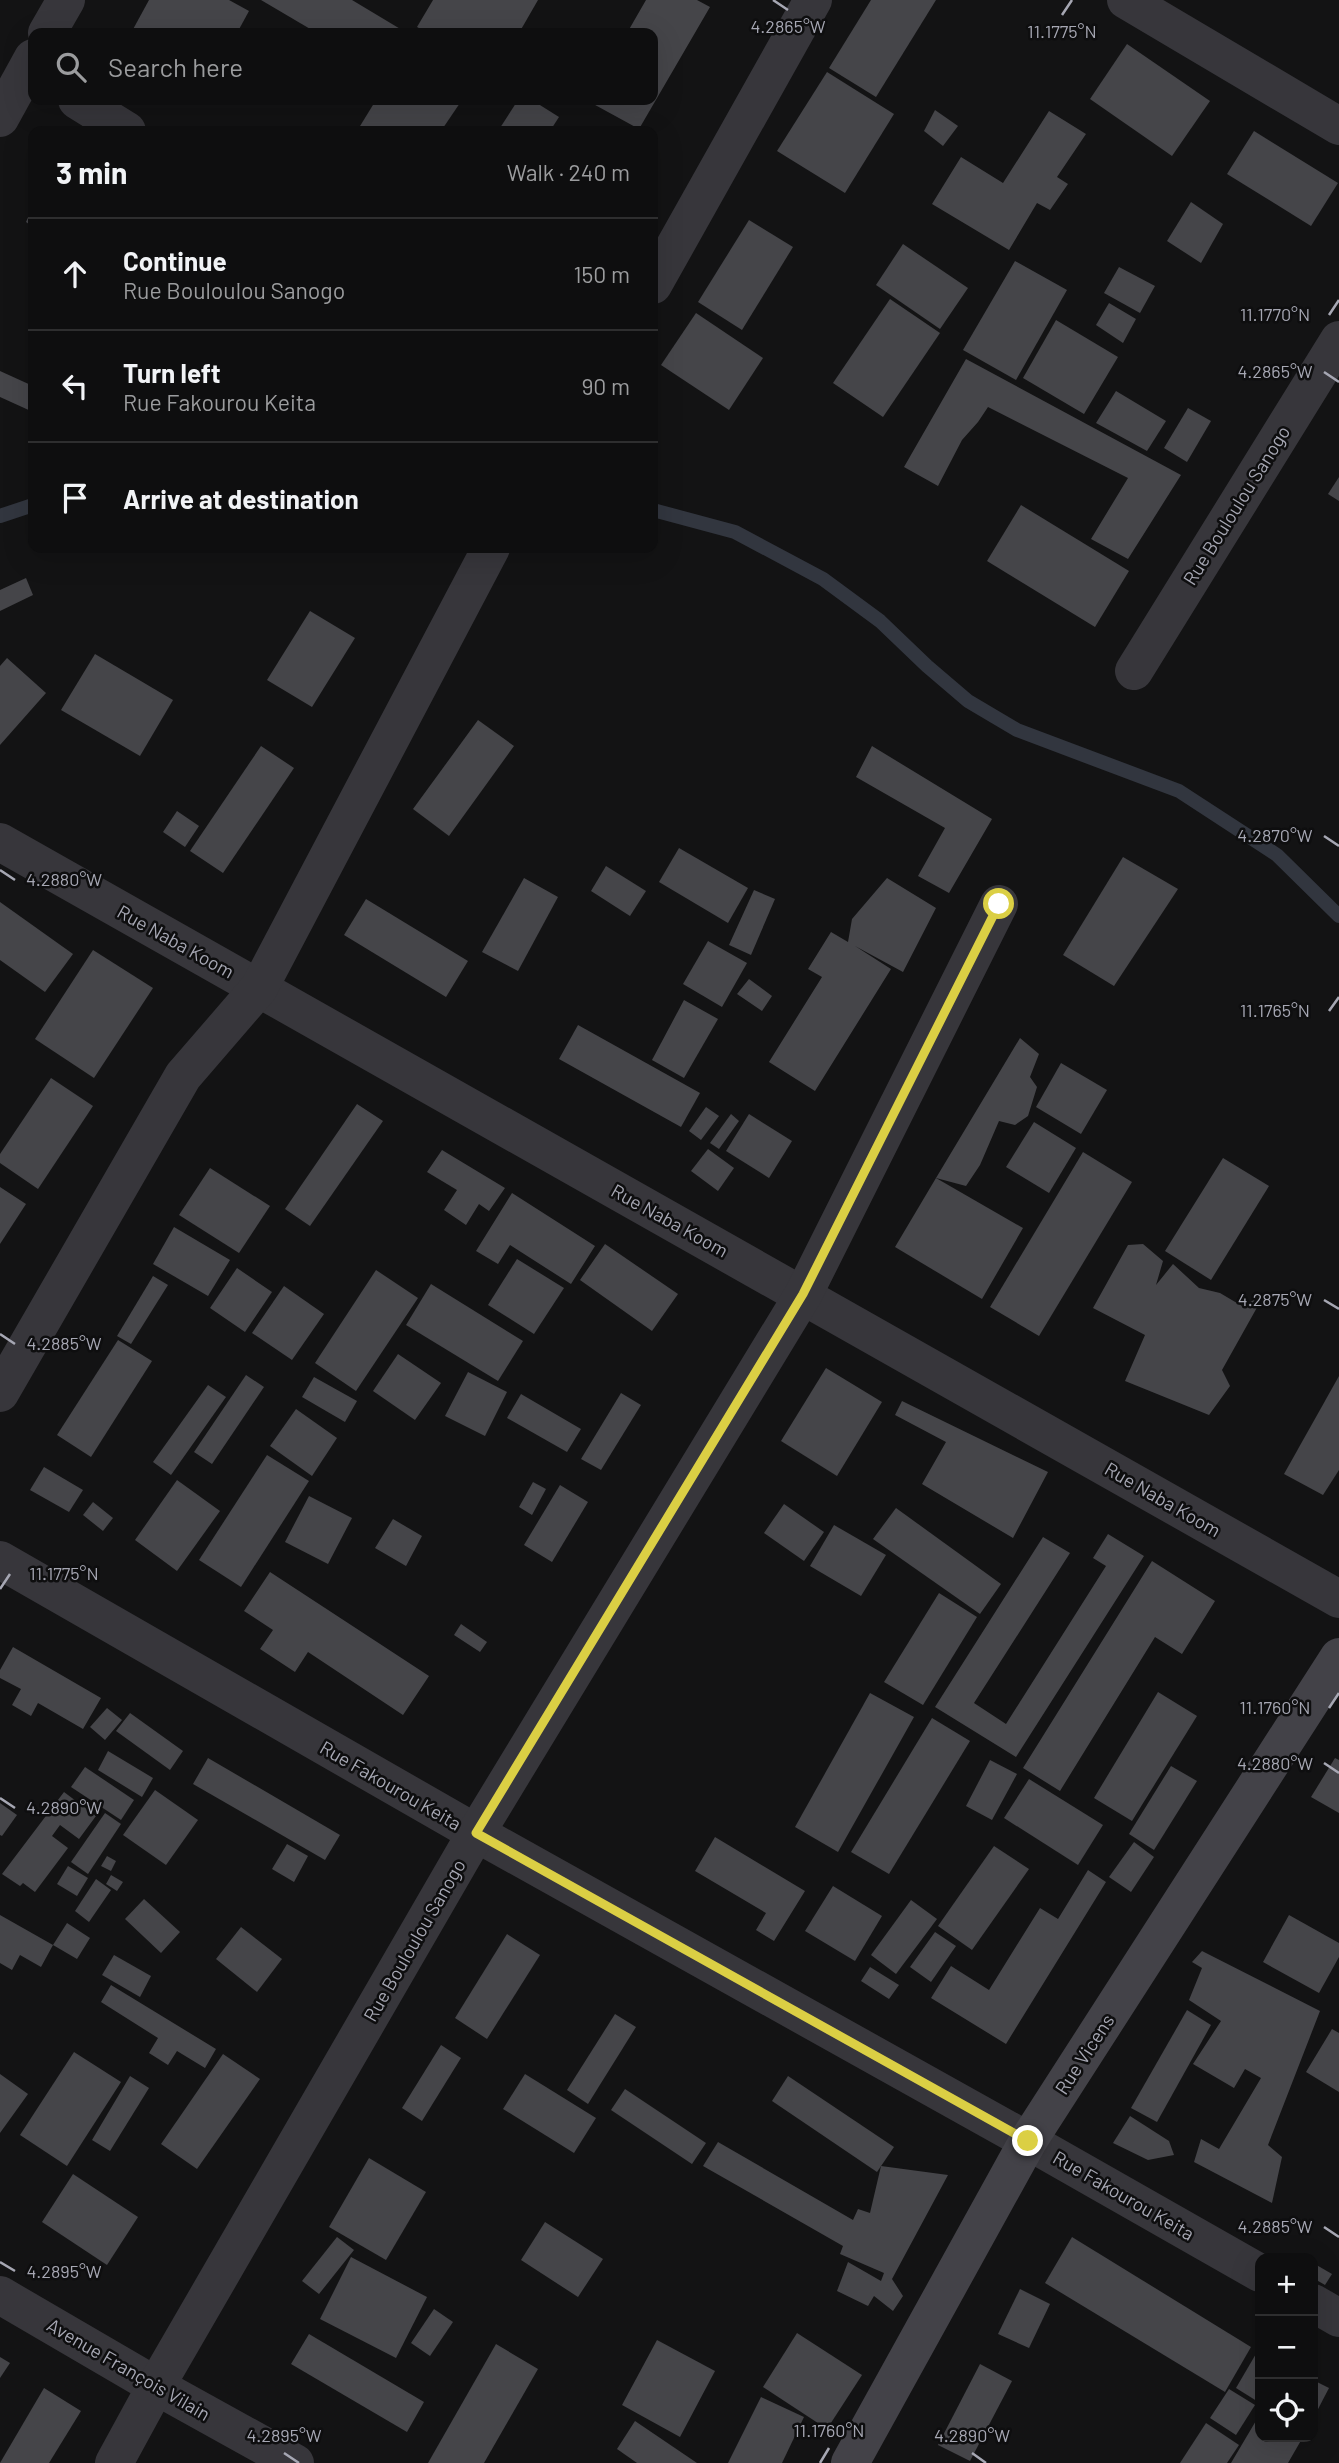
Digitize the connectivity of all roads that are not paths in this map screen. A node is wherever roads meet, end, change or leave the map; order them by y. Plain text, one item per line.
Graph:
1 (66, 0) edge
2 (813, 0) edge
3 (1126, 0) edge
4 (50, 28) edge
5 (24, 63) edge
6 (85, 105) edge
7 (0, 118) edge
8 (119, 126) edge
9 (1339, 126) edge
10 (658, 276) edge
11 (1339, 340) edge
12 (488, 553) edge
13 (1134, 671) dead end
14 (0, 842) edge
15 (999, 904) dead end
16 (259, 988) junction
17 (803, 1294) junction
18 (0, 1393) edge
19 (0, 1560) edge
20 (1339, 1599) edge
21 (1339, 1657) edge
22 (476, 1833) junction
23 (1028, 2141) junction
24 (1255, 2270) edge
25 (0, 2295) edge
26 (1318, 2306) edge
27 (1339, 2318) edge
28 (156, 2386) junction
29 (114, 2463) edge
30 (295, 2463) edge
31 (850, 2463) edge

1 - 4 street
2 - 10 street
3 - 9 street
5 - 7 street
6 - 8 street
11 - 13 street, Rue Bouloulou Sanogo
12 - 16 street
14 - 16 street, Rue Naba Koom
15 - 17 street, Rue Bouloulou Sanogo
16 - 17 street, Rue Naba Koom
16 - 18 street
17 - 20 street, Rue Naba Koom
17 - 22 street, Rue Bouloulou Sanogo
19 - 22 street, Rue Fakourou Keita
21 - 23 street, Rue Vicens
22 - 23 street, Rue Fakourou Keita
22 - 28 street, Rue Bouloulou Sanogo
23 - 24 street, Rue Fakourou Keita
23 - 31 street, Rue Vicens
25 - 28 street, Avenue François Vilain
26 - 27 street
28 - 29 street, Rue Bouloulou Sanogo
28 - 30 street, Avenue François Vilain

